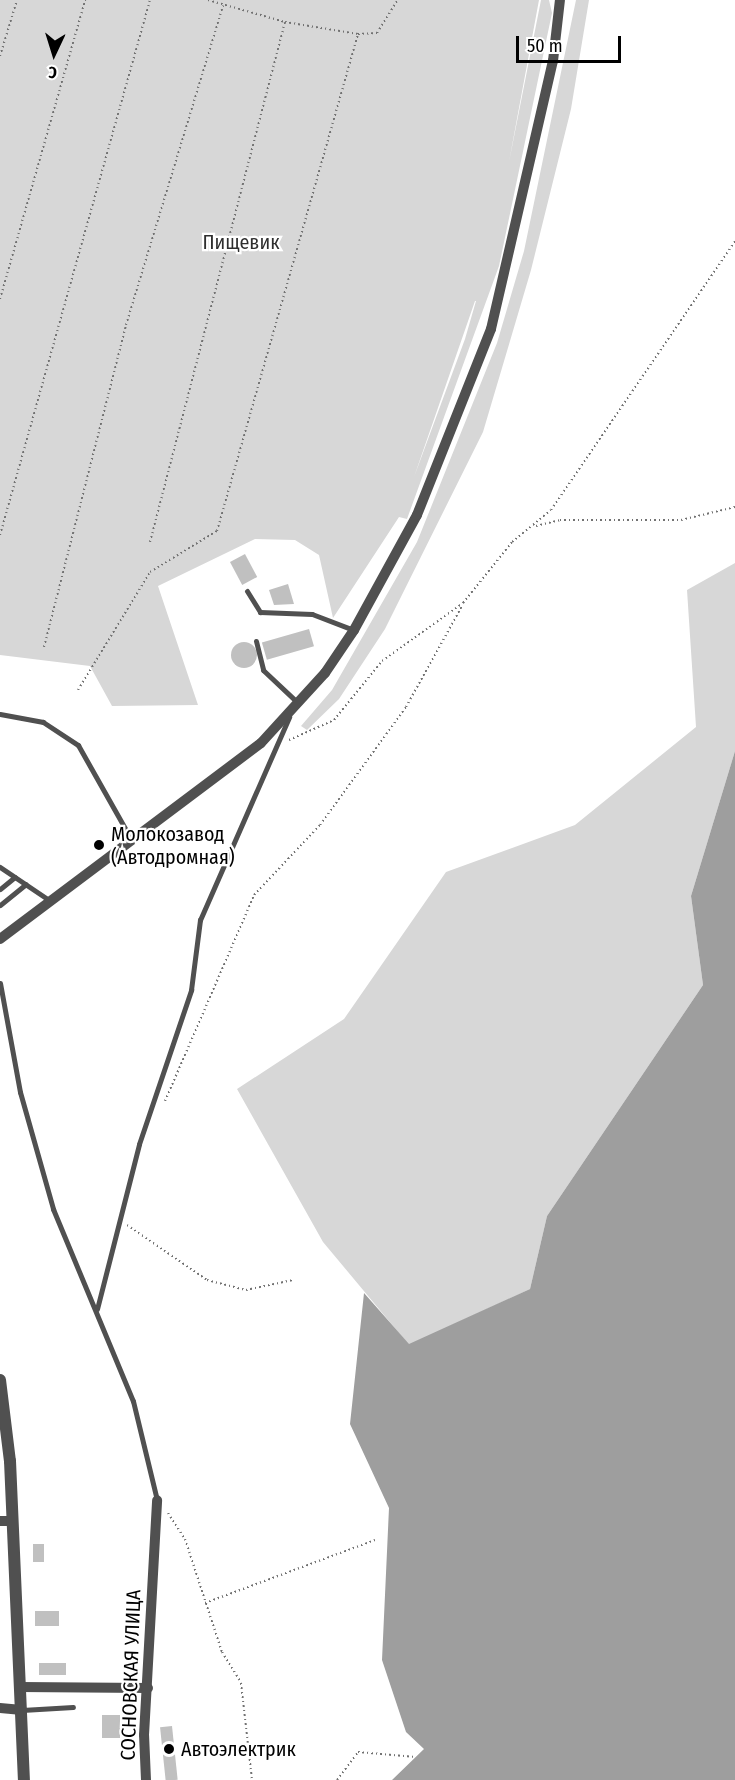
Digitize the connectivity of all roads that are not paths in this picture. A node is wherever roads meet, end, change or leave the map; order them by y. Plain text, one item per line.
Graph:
1 (560, 0) edge
2 (247, 591) dead end
3 (354, 630) junction
4 (256, 641) dead end
5 (299, 704) junction
6 (291, 713) junction
7 (0, 714) edge
8 (131, 839) junction
9 (0, 867) edge
10 (15, 877) junction
11 (26, 884) junction
12 (0, 889) edge
13 (49, 900) junction
14 (0, 905) edge
15 (0, 939) edge
16 (0, 983) edge
17 (97, 1309) junction
18 (0, 1380) edge
19 (157, 1500) joint
20 (6, 1521) edge
21 (20, 1687) junction
22 (148, 1688) junction
23 (73, 1707) dead end
24 (0, 1708) edge
25 (22, 1710) junction
26 (24, 1780) edge
27 (146, 1780) edge

1 - 3 street
2 - 3 lane
3 - 5 street
4 - 5 lane
5 - 6 street
6 - 8 street
6 - 17 lane
7 - 8 lane
8 - 13 street
9 - 10 lane
10 - 11 lane
10 - 12 lane
11 - 13 lane
11 - 14 lane
13 - 15 street
16 - 17 lane
17 - 19 lane
18 - 20 street
19 - 22 street, СОСНОВСКАЯ УЛИЦА
20 - 21 street
21 - 22 street
21 - 25 street
22 - 27 street, СОСНОВСКАЯ УЛИЦА
23 - 25 lane
24 - 25 street
25 - 26 street

